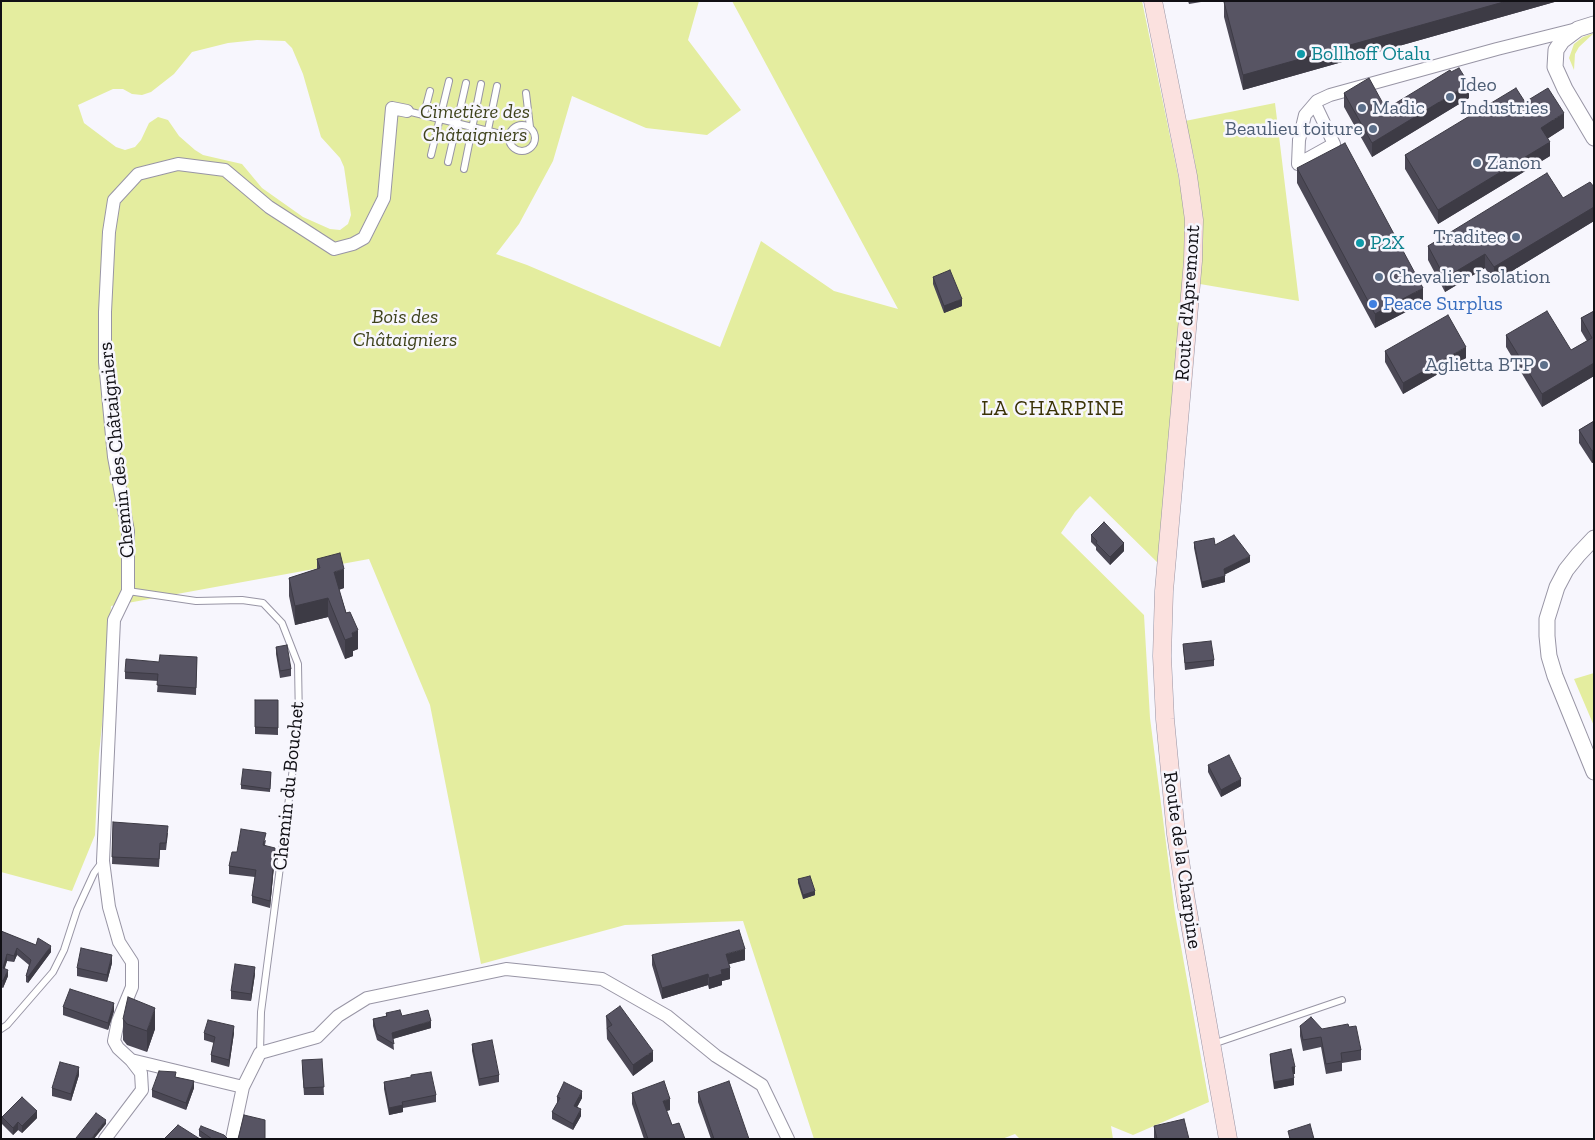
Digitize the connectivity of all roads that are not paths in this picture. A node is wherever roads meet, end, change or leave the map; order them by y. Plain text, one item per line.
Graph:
1 (1152, 1) edge
2 (1594, 24) edge
3 (1578, 29) junction
4 (448, 81) dead end
5 (466, 83) dead end
6 (481, 84) dead end
7 (497, 86) dead end
8 (430, 91) dead end
9 (526, 93) dead end
10 (1315, 104) dead end
11 (407, 111) joint
12 (424, 114) junction
13 (440, 118) junction
14 (457, 122) junction
15 (473, 127) junction
16 (530, 127) junction
17 (488, 130) junction
18 (509, 136) junction
19 (1594, 138) edge
20 (431, 155) dead end
21 (448, 162) dead end
22 (464, 169) dead end
23 (1594, 538) edge
24 (1166, 578) joint
25 (128, 591) junction
26 (1594, 772) edge
27 (103, 861) junction
28 (1342, 1000) dead end
29 (1, 1029) edge
30 (1211, 1044) junction
31 (260, 1053) junction
32 (131, 1060) junction
33 (242, 1087) junction
34 (105, 1139) edge
35 (232, 1139) edge
36 (788, 1139) edge
37 (1228, 1139) edge

1 - 24 main road, Route d'Apremont
2 - 3 street
3 - 10 street
3 - 19 street
4 - 13 lane
5 - 14 lane
6 - 15 lane
7 - 17 lane
8 - 12 lane
9 - 16 lane
11 - 12 lane
11 - 25 street, Chemin des Châtaigniers
12 - 13 lane
13 - 14 lane
13 - 20 lane
14 - 15 lane
14 - 21 lane
15 - 17 lane
15 - 22 lane
16 - 18 lane
16 - 18 lane
17 - 18 lane
23 - 26 street
24 - 30 main road, Route de la Charpine
25 - 27 street, Chemin des Châtaigniers
25 - 31 lane, Chemin du Bouchet
27 - 29 lane
27 - 32 street, Chemin des Châtaigniers
28 - 30 lane
30 - 37 main road, Route de la Charpine
31 - 33 street
31 - 36 street
32 - 33 street
32 - 34 street, Chemin des Châtaigniers
33 - 35 street

